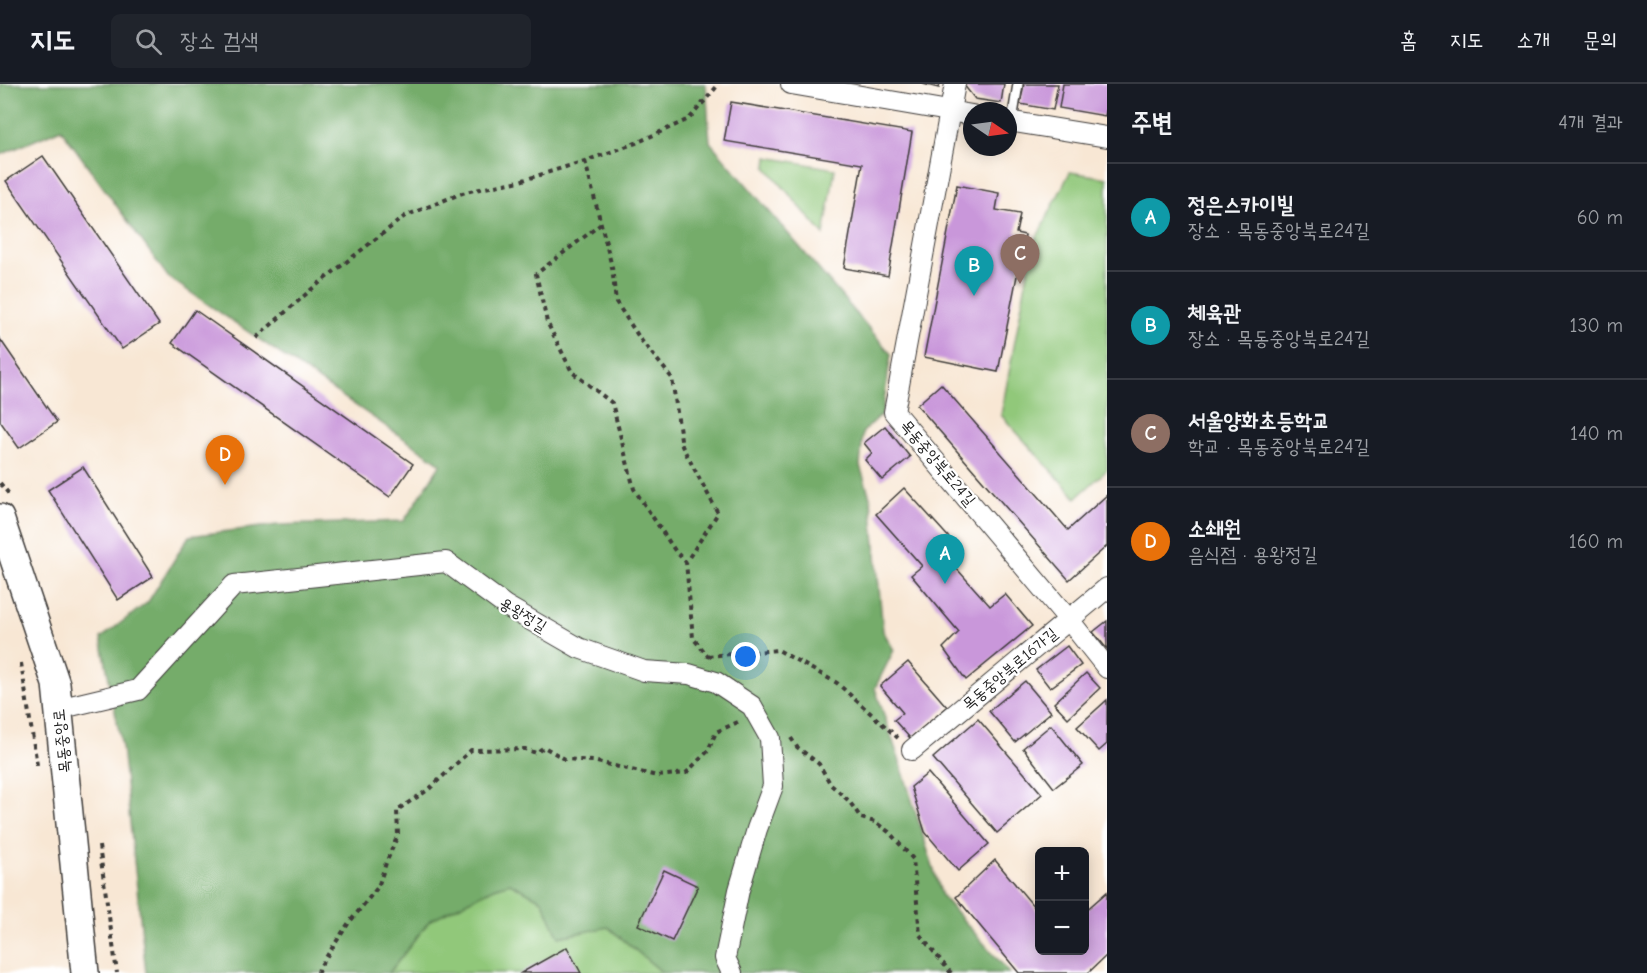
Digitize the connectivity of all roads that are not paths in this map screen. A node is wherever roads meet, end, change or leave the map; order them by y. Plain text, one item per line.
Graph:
1 (791, 84) edge
2 (954, 84) edge
3 (1018, 84) edge
4 (1014, 102) edge
5 (950, 111) junction
6 (963, 113) edge
7 (1017, 122) edge
8 (1107, 137) edge
9 (0, 518) edge
10 (1107, 588) edge
11 (1069, 620) junction
12 (1107, 668) edge
13 (58, 709) junction
14 (912, 750) road end
15 (85, 973) edge
16 (732, 973) edge

1 - 5 street
2 - 5 street
3 - 4 lane
5 - 6 street
5 - 11 street, 목동중앙북로24길
7 - 8 street
9 - 13 main road, 목동중앙로
10 - 11 street, 목동중앙북로16가길
11 - 12 street, 목동중앙북로24길
11 - 14 street, 목동중앙북로16가길
13 - 15 main road, 목동중앙로
13 - 16 street, 용왕정길

